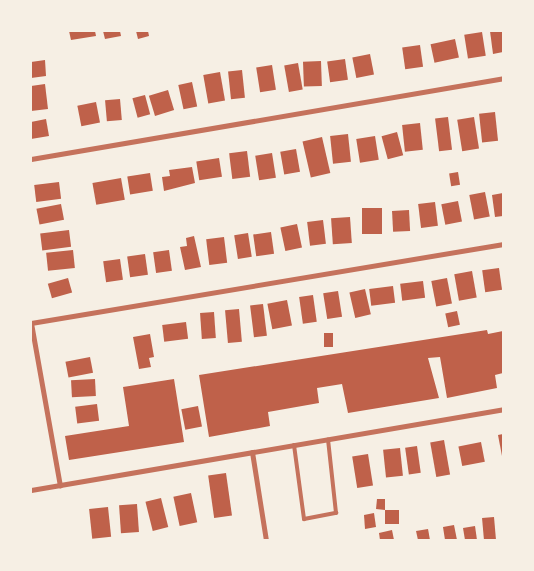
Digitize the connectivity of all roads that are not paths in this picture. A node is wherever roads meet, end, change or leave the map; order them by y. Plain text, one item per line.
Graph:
1 (503, 78) edge
2 (31, 159) edge
3 (503, 244) edge
4 (31, 323) edge
5 (503, 409) edge
6 (328, 439) junction
7 (294, 445) junction
8 (252, 452) junction
9 (60, 485) junction
10 (31, 490) edge
11 (266, 540) edge

1 - 2 street
3 - 4 street
4 - 9 street
5 - 6 street
6 - 7 street
6 - 7 lane
7 - 8 street
8 - 9 street
8 - 11 street
9 - 10 street

